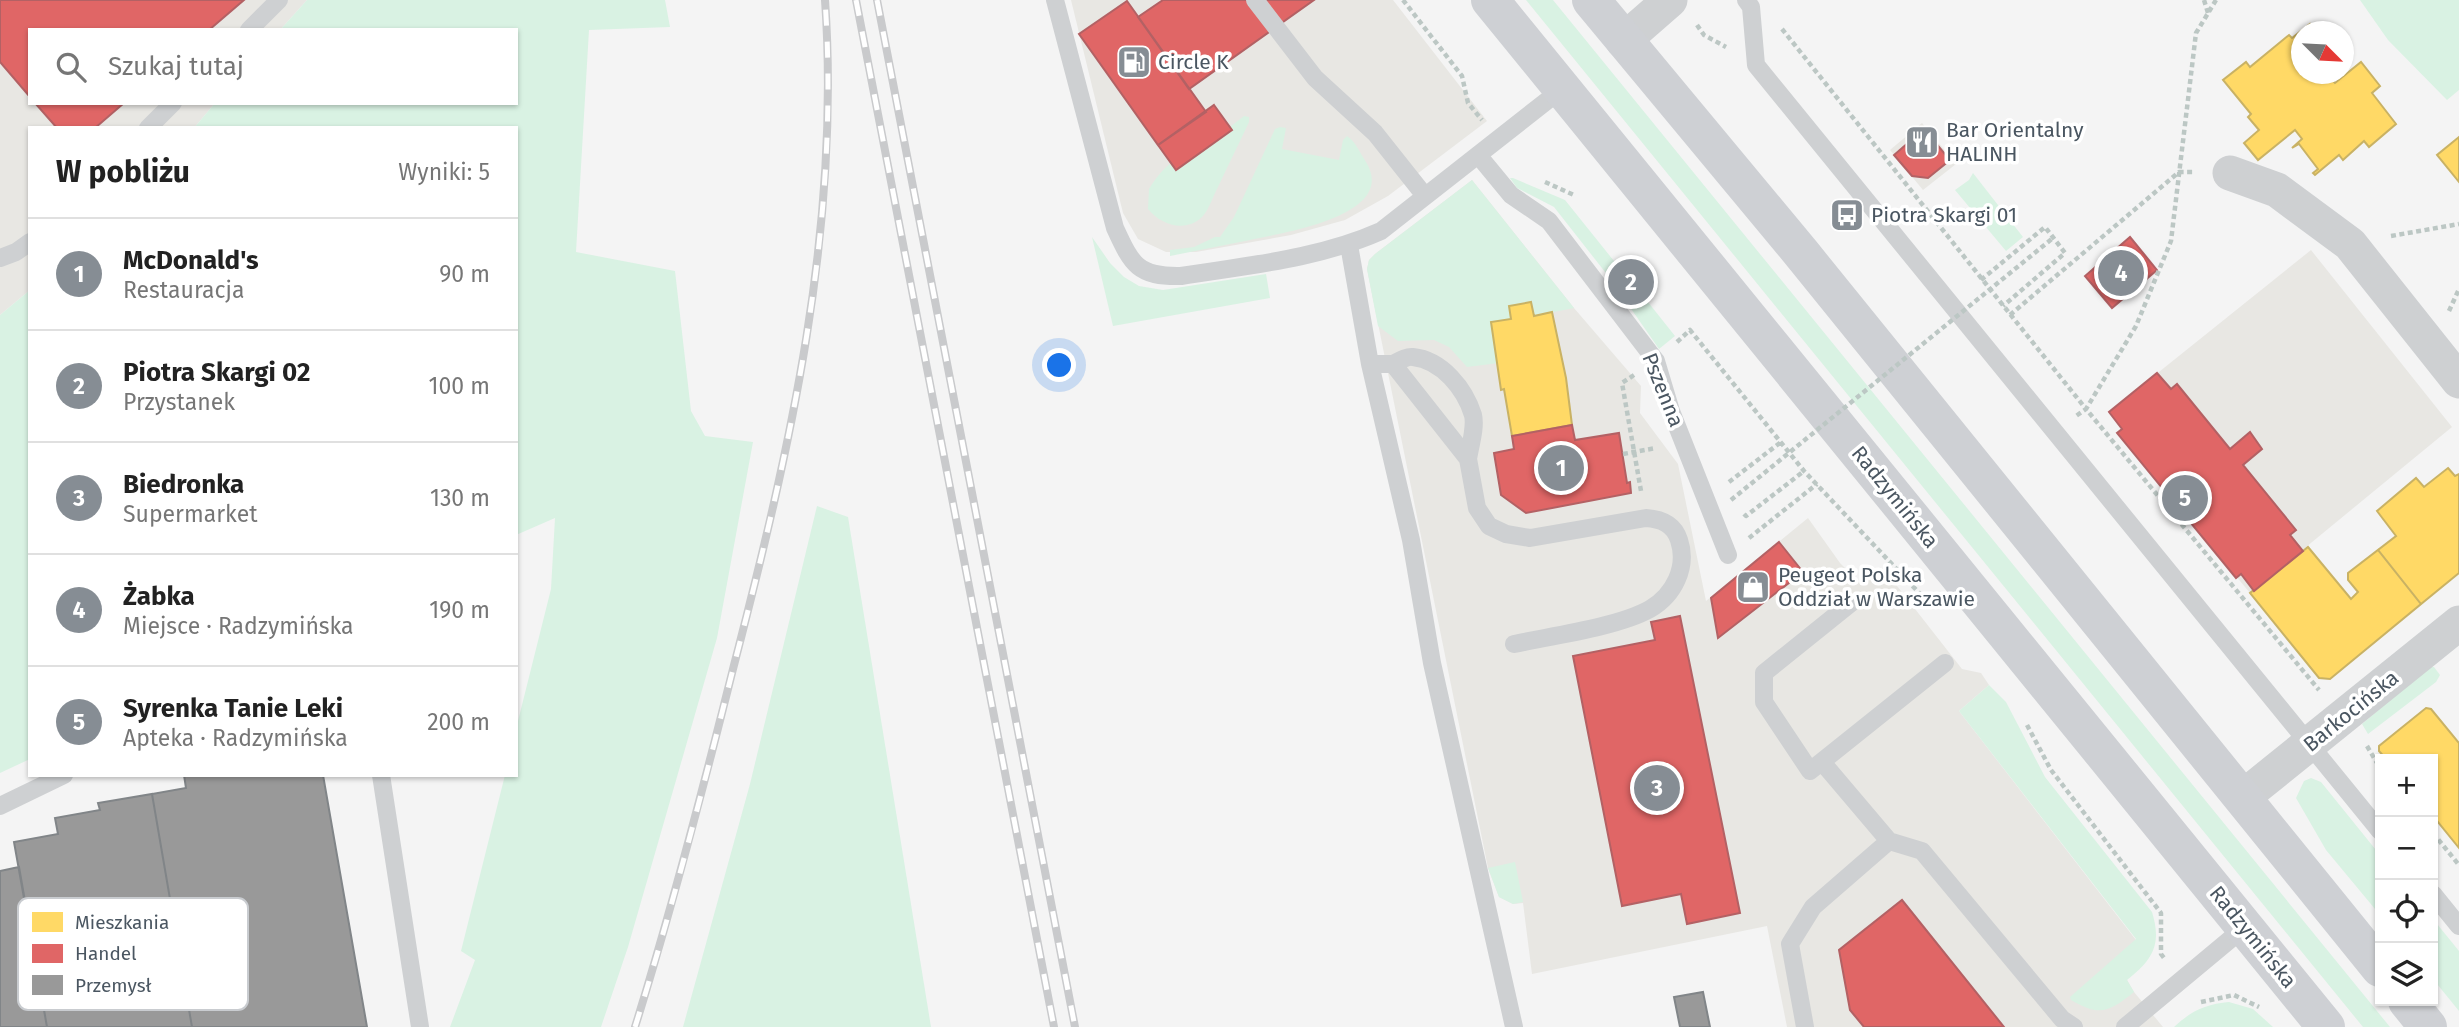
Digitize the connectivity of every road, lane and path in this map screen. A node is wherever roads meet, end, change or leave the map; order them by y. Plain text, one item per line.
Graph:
1 (279, 0) edge
2 (1055, 0) edge
3 (1255, 0) edge
4 (1403, 0) edge
5 (1490, 0) edge
6 (1591, 0) edge
7 (1746, 0) edge
8 (2204, 0) edge
9 (2216, 0) edge
10 (1680, 9) edge
11 (2208, 14) junction
12 (1752, 22) junction
13 (250, 28) edge
14 (1623, 41) junction
15 (1756, 65) junction
16 (1562, 89) junction
17 (171, 105) edge
18 (150, 126) edge
19 (1498, 139) junction
20 (1478, 155) junction
21 (2179, 172) junction
22 (2230, 173) dead end
23 (1542, 180) dead end
24 (1574, 195) dead end
25 (1425, 196) junction
26 (2459, 224) edge
27 (2053, 238) junction
28 (28, 243) edge
29 (2350, 244) junction
30 (1349, 245) junction
31 (0, 258) edge
32 (1981, 279) junction
33 (2003, 306) junction
34 (2010, 315) junction
35 (1689, 330) dead end
36 (1393, 363) junction
37 (1370, 364) junction
38 (2459, 382) edge
39 (2086, 409) junction
40 (2056, 432) junction
41 (1781, 442) junction
42 (1468, 458) junction
43 (1804, 471) junction
44 (1817, 484) junction
45 (1721, 489) dead end
46 (1726, 494) dead end
47 (1731, 500) junction
48 (1728, 555) joint
49 (1852, 603) dead end
50 (1931, 606) dead end
51 (2459, 623) edge
52 (1514, 644) dead end
53 (1945, 663) dead end
54 (2344, 716) junction
55 (2026, 723) dead end
56 (2309, 745) junction
57 (2367, 746) dead end
58 (2375, 760) edge
59 (1822, 762) junction
60 (60, 777) edge
61 (382, 777) edge
62 (2242, 798) junction
63 (0, 806) edge
64 (2375, 825) edge
65 (2438, 838) edge
66 (1889, 841) junction
67 (2459, 864) edge
68 (2438, 900) edge
69 (2459, 926) edge
70 (2245, 927) junction
71 (2375, 962) edge
72 (2181, 979) junction
73 (2411, 1006) edge
74 (2271, 1012) dead end
75 (420, 1027) edge
76 (1514, 1027) edge
77 (1805, 1027) edge
78 (2074, 1027) edge
79 (2125, 1027) edge
80 (2326, 1027) edge
81 (2428, 1027) edge

1 - 13 lane
2 - 30 lane
3 - 25 lane
4 - 19 path
5 - 16 main road, Radzymińska
6 - 14 main road
7 - 12 lane
8 - 11 path
9 - 11 path
10 - 14 street
10 - 15 path
11 - 21 path
12 - 15 lane
12 - 32 path
14 - 62 main road
15 - 40 lane
16 - 19 lane
16 - 70 main road, Radzymińska
17 - 18 lane
19 - 20 lane
20 - 25 lane
20 - 48 lane, Pszenna
21 - 34 path
21 - 39 path
22 - 29 street
23 - 24 path
25 - 30 lane
26 - 29 path
27 - 32 path
27 - 33 path
27 - 47 path, bridge
28 - 31 lane
29 - 38 street
30 - 37 lane
32 - 33 path
33 - 34 path
34 - 39 path
35 - 41 path
36 - 37 lane
36 - 42 lane
36 - 42 lane
37 - 76 lane
39 - 40 path
39 - 54 path
40 - 56 lane
41 - 43 path
41 - 45 path
42 - 52 lane
43 - 44 path
43 - 47 path
44 - 48 path
44 - 50 path
46 - 47 path
49 - 59 lane
51 - 54 street, Barkocińska
53 - 59 lane
54 - 56 street, Barkocińska
55 - 72 path
56 - 62 street, Barkocińska
56 - 64 lane
57 - 58 path
59 - 66 lane
60 - 63 lane
61 - 75 lane
62 - 71 main road
65 - 67 path
66 - 77 lane
66 - 78 lane
68 - 69 lane
70 - 72 lane
70 - 80 main road, Radzymińska
72 - 74 path
72 - 79 lane
73 - 81 main road

